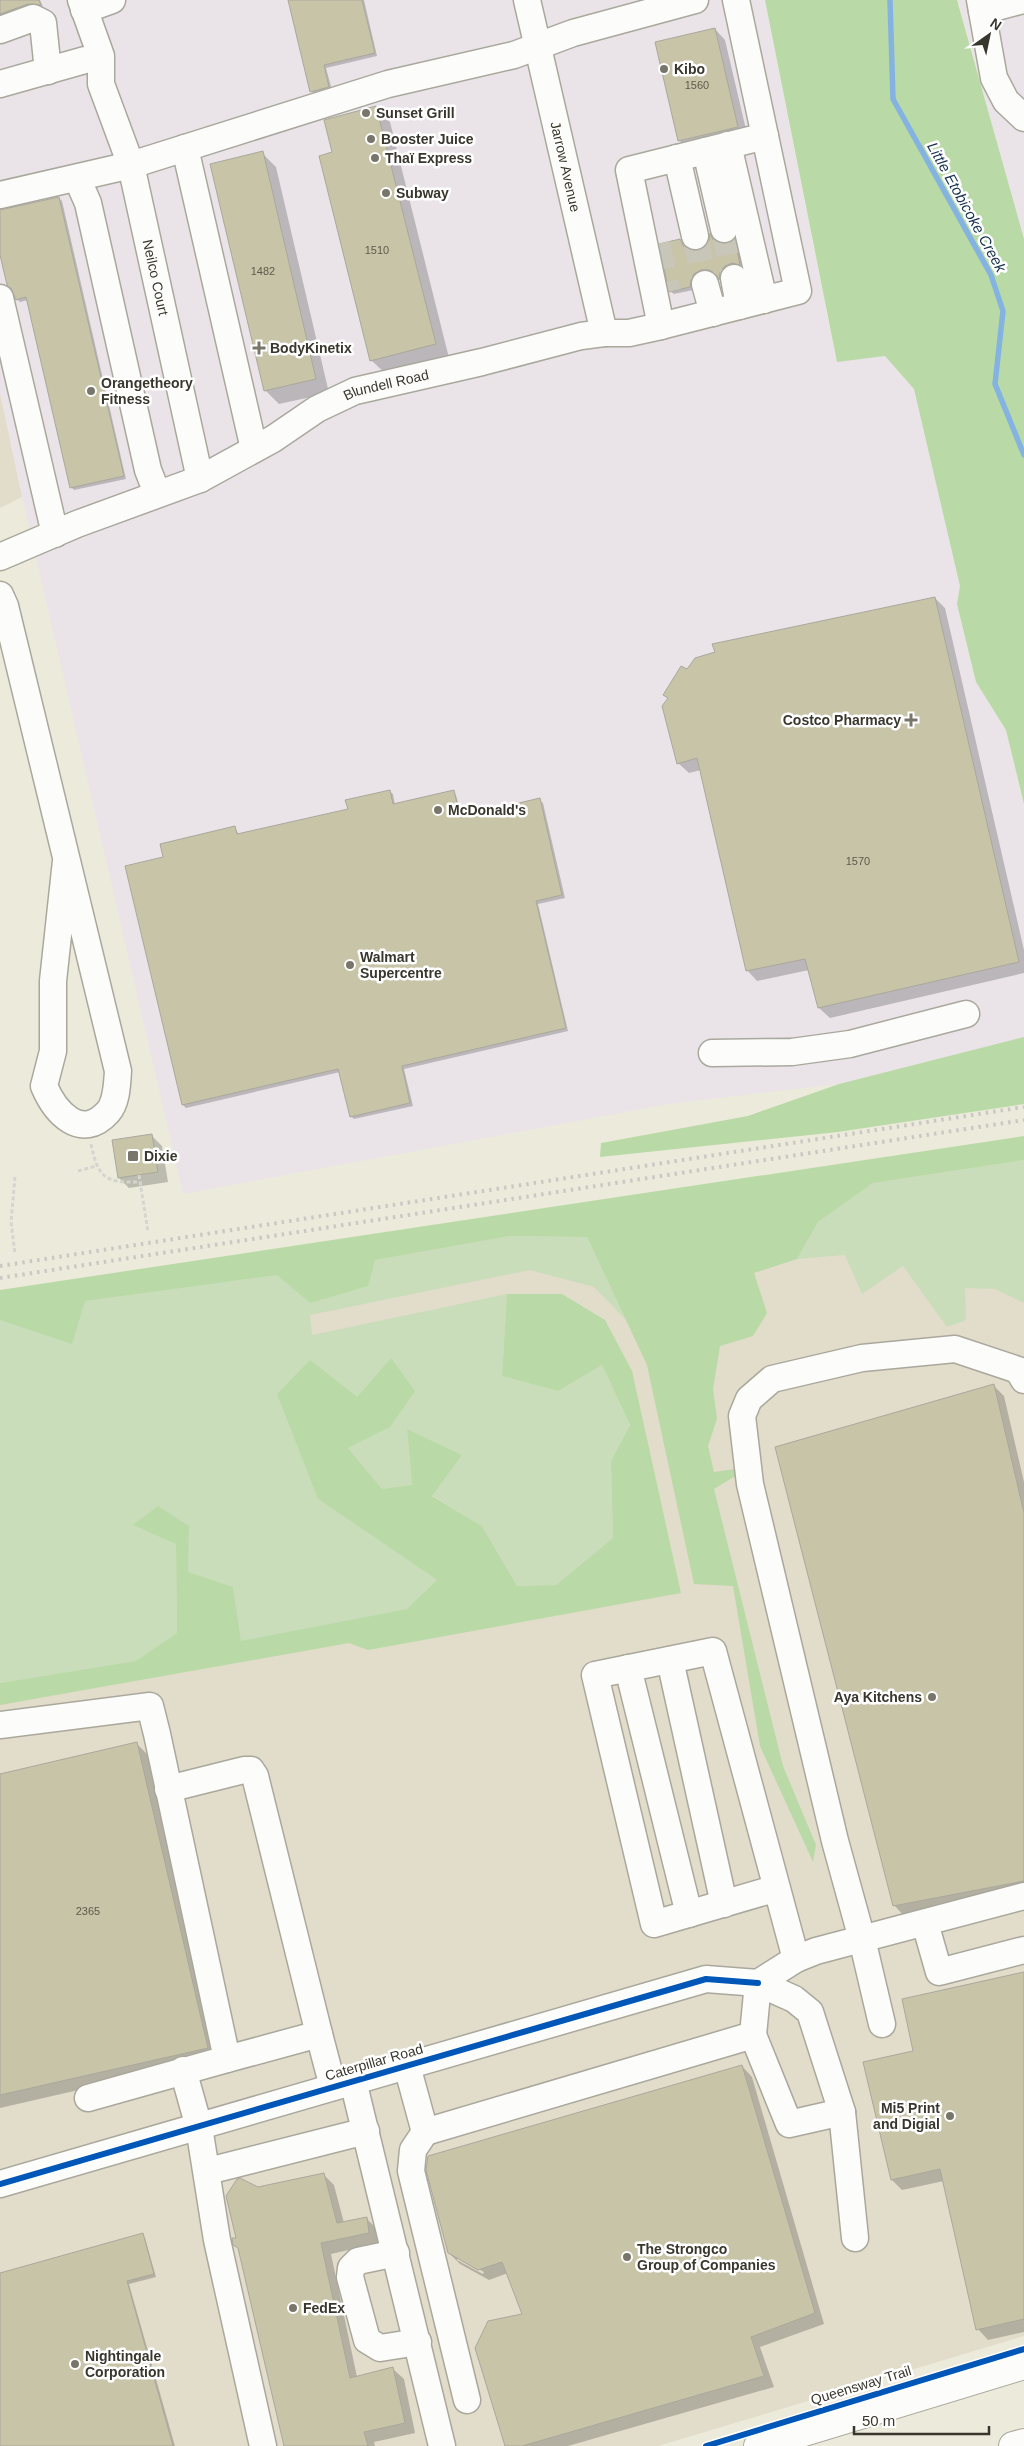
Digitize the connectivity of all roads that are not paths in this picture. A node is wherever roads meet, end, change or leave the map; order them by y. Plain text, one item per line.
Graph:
1 (112, 0) edge
2 (527, 0) edge
3 (695, 0) edge
4 (736, 0) edge
5 (1023, 0) edge
6 (76, 4) edge
7 (981, 6) edge
8 (0, 30) edge
9 (539, 46) junction
10 (93, 68) junction
11 (48, 71) junction
12 (0, 84) edge
13 (1024, 118) edge
14 (764, 136) junction
15 (185, 148) junction
16 (717, 148) junction
17 (677, 158) junction
18 (131, 165) junction
19 (640, 167) junction
20 (77, 178) junction
21 (0, 195) edge
22 (724, 229) tunnel mouth
23 (695, 236) tunnel mouth
24 (657, 244) tunnel mouth
25 (734, 278) tunnel mouth
26 (705, 284) tunnel mouth
27 (668, 292) tunnel mouth
28 (0, 298) edge
29 (752, 303) junction
30 (713, 313) junction
31 (667, 324) junction
32 (604, 333) junction
33 (254, 449) junction
34 (200, 479) junction
35 (157, 493) junction
36 (55, 534) junction
37 (0, 557) edge
38 (0, 595) edge
39 (66, 861) junction
40 (966, 1014) dead end
41 (712, 1053) dead end
42 (1024, 1380) edge
43 (670, 1660) junction
44 (628, 1668) junction
45 (0, 1725) edge
46 (168, 1789) junction
47 (777, 1888) junction
48 (1024, 1896) edge
49 (724, 1904) junction
50 (689, 1914) junction
51 (925, 1923) junction
52 (862, 1939) junction
53 (1024, 1950) edge
54 (796, 1959) junction
55 (758, 1983) junction
56 (882, 2024) dead end
57 (319, 2034) junction
58 (753, 2035) junction
59 (226, 2058) junction
60 (407, 2066) junction
61 (183, 2070) junction
62 (343, 2084) junction
63 (88, 2098) dead end
64 (842, 2112) junction
65 (199, 2126) junction
66 (366, 2131) junction
67 (424, 2132) junction
68 (208, 2171) junction
69 (0, 2184) edge
70 (855, 2238) dead end
71 (396, 2253) junction
72 (418, 2342) junction
73 (1024, 2365) edge
74 (467, 2400) dead end
75 (1024, 2442) edge
76 (263, 2446) edge
77 (442, 2446) edge
78 (758, 2446) edge
79 (1012, 2446) edge

1 - 6 street
2 - 9 street, Jarrow Avenue
3 - 9 street
4 - 14 street
5 - 7 street
6 - 10 street, Neilco Court
7 - 13 street
8 - 11 street
9 - 15 street
9 - 32 street, Jarrow Avenue
10 - 11 street
10 - 18 street, Neilco Court
11 - 12 street
14 - 16 street
14 - 29 street, Blundell Road
15 - 18 street
15 - 33 street
16 - 17 street
16 - 22 street
16 - 29 street
17 - 19 street
17 - 23 street
18 - 20 street
18 - 34 street, Neilco Court
19 - 24 street
19 - 31 street
20 - 21 street
20 - 35 street
25 - 29 street
26 - 30 street
27 - 31 street
28 - 36 street
29 - 30 street, Blundell Road
30 - 31 street, Blundell Road
31 - 32 street, Blundell Road
32 - 33 street, Blundell Road
33 - 34 street, Blundell Road
34 - 35 street, Blundell Road
35 - 36 street, Blundell Road
36 - 37 street, Blundell Road
38 - 39 street
39 - 39 street
40 - 41 street
42 - 52 street
43 - 44 street
43 - 47 street
43 - 49 street
44 - 50 street
44 - 50 street
45 - 46 street
46 - 57 street
46 - 59 street
47 - 49 street
47 - 54 street
48 - 51 street
49 - 50 street
51 - 52 street
51 - 53 street
52 - 54 street
52 - 56 street
54 - 55 street
55 - 58 street
55 - 60 street, Caterpillar Road
55 - 64 street, Caterpillar Road
57 - 59 street
57 - 62 street
58 - 64 street
58 - 67 street
59 - 61 street
60 - 62 street, Caterpillar Road
60 - 67 street
61 - 63 street
61 - 65 street
62 - 65 street, Caterpillar Road
62 - 66 street
64 - 70 street, Caterpillar Road
65 - 68 street
65 - 69 street, Caterpillar Road
66 - 68 street
66 - 71 street
67 - 74 street
68 - 76 street
71 - 72 street
71 - 72 street
72 - 77 street
73 - 78 main road
75 - 79 main road

